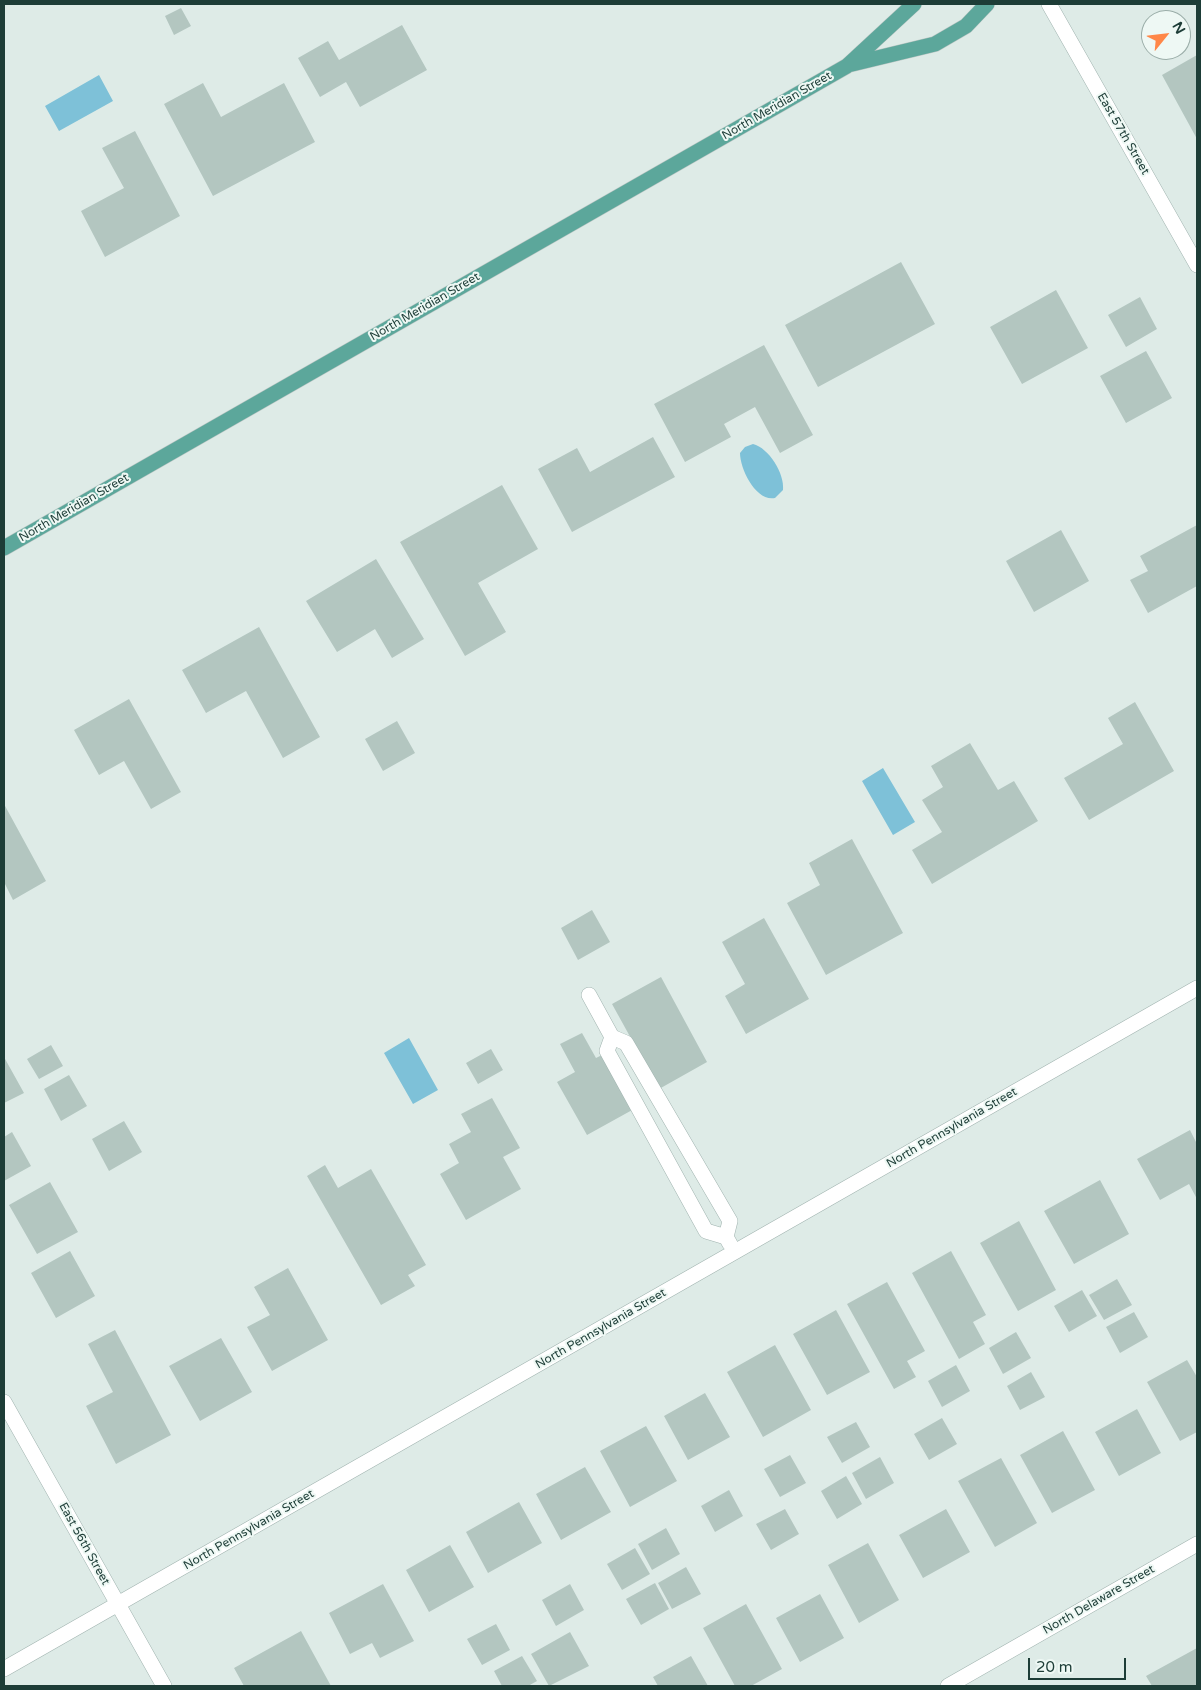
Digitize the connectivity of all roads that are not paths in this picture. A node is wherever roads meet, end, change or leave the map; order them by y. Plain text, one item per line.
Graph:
1 (914, 4) edge
2 (987, 4) edge
3 (1049, 4) edge
4 (847, 66) junction
5 (1197, 265) edge
6 (4, 548) edge
7 (1197, 988) edge
8 (589, 994) dead end
9 (612, 1037) junction
10 (726, 1237) junction
11 (735, 1252) junction
12 (4, 1402) edge
13 (1197, 1544) edge
14 (118, 1604) junction
15 (4, 1669) edge
16 (164, 1686) edge
17 (948, 1686) edge

1 - 4 main road, North Meridian Street
2 - 4 main road, North Meridian Street
3 - 5 street, East 57th Street
4 - 6 main road, North Meridian Street
7 - 11 street, North Pennsylvania Street
8 - 9 street
9 - 10 street
9 - 10 street
10 - 11 street
11 - 14 street, North Pennsylvania Street
12 - 14 street, East 56th Street
13 - 17 street, North Delaware Street
14 - 15 street, North Pennsylvania Street
14 - 16 street, East 56th Street

